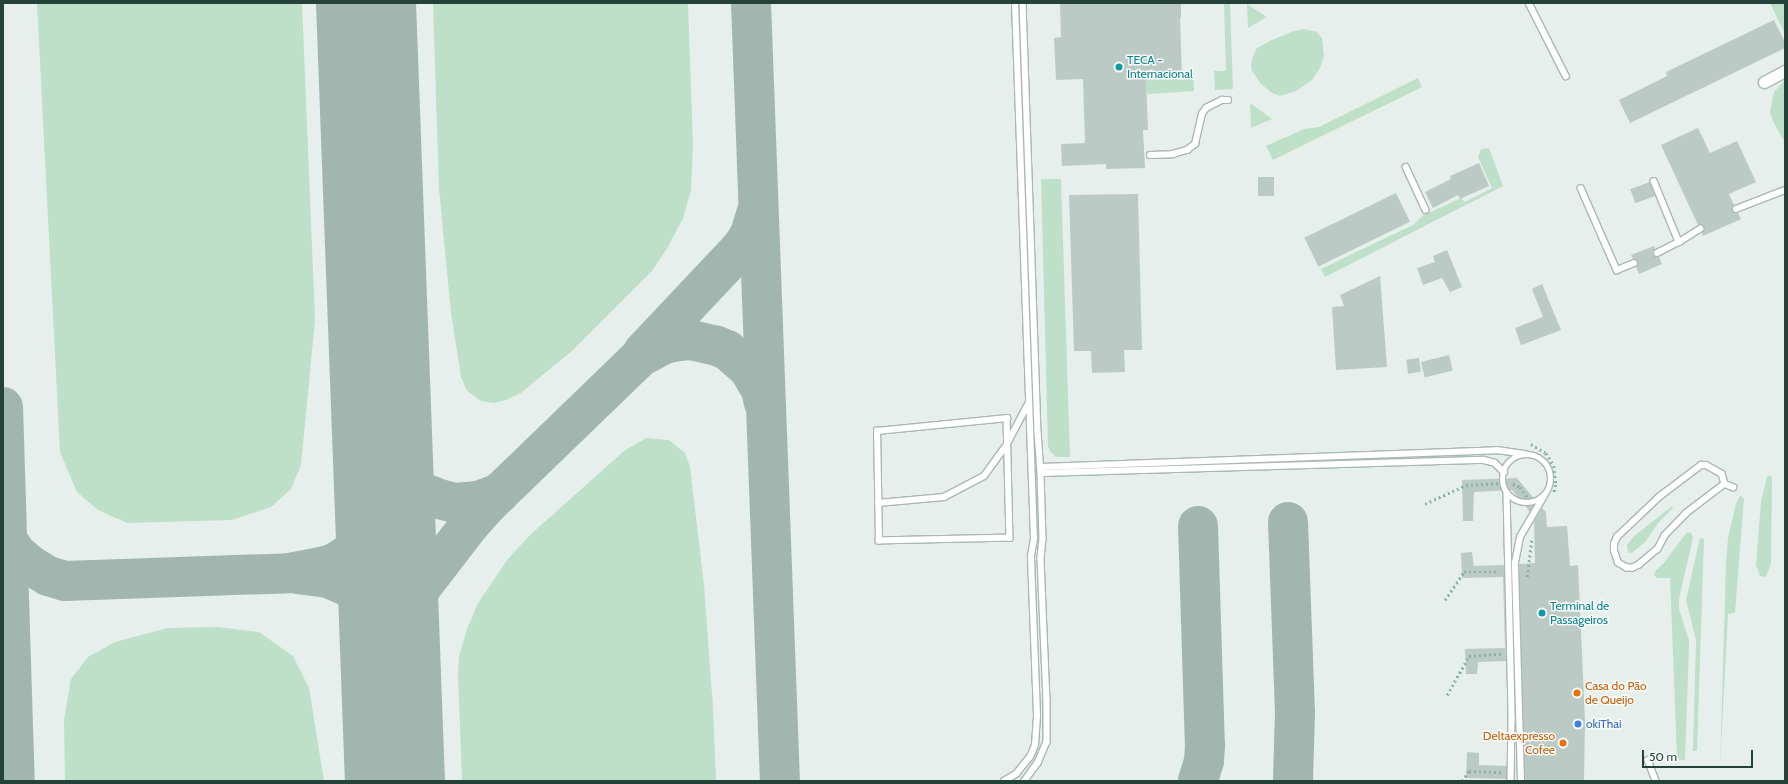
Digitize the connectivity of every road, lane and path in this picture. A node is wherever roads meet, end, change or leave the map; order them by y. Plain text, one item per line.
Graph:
1 (1015, 3) edge
2 (1023, 3) edge
3 (1529, 3) edge
4 (1785, 71) edge
5 (1566, 76) dead end
6 (1764, 82) dead end
7 (1228, 100) dead end
8 (1150, 155) dead end
9 (1406, 167) dead end
10 (1654, 181) dead end
11 (1581, 188) dead end
12 (1785, 190) edge
13 (1736, 209) dead end
14 (1426, 210) dead end
15 (1700, 229) dead end
16 (1679, 242) junction
17 (1657, 253) dead end
18 (1634, 263) dead end
19 (1029, 403) junction
20 (1523, 443) dead end
21 (1007, 444) junction
22 (1526, 454) junction
23 (1041, 467) junction
24 (1504, 472) junction
25 (1041, 473) junction
26 (1725, 484) junction
27 (1466, 485) dead end
28 (1733, 487) dead end
29 (1508, 493) junction
30 (1544, 496) junction
31 (1552, 498) dead end
32 (878, 503) junction
33 (1425, 504) dead end
34 (1532, 536) dead end
35 (1508, 571) junction
36 (1515, 571) junction
37 (1527, 571) junction
38 (1526, 585) dead end
39 (1445, 600) dead end
40 (1510, 653) junction
41 (1447, 695) dead end
42 (1648, 760) dead end
43 (1469, 771) dead end
44 (1004, 781) edge
45 (1025, 781) edge
46 (1462, 781) edge
47 (1511, 781) edge
48 (1521, 781) edge
49 (1656, 781) edge

1 - 19 lane
2 - 23 lane
3 - 5 lane
4 - 6 street
7 - 8 lane
9 - 14 lane
10 - 16 lane
11 - 18 lane
12 - 13 lane
15 - 16 lane
16 - 17 lane
19 - 21 lane
19 - 44 lane
20 - 31 path
21 - 32 lane
21 - 32 lane
21 - 32 lane
22 - 23 lane
22 - 24 lane
22 - 30 lane
23 - 25 lane
24 - 25 lane
24 - 29 lane
25 - 45 lane
26 - 26 lane
26 - 28 lane
27 - 33 path
29 - 30 lane
29 - 35 lane
30 - 36 lane
34 - 37 path
35 - 39 path
35 - 40 lane
36 - 37 path
36 - 48 lane
37 - 38 path
40 - 41 path
40 - 47 lane
42 - 49 lane
43 - 46 path

